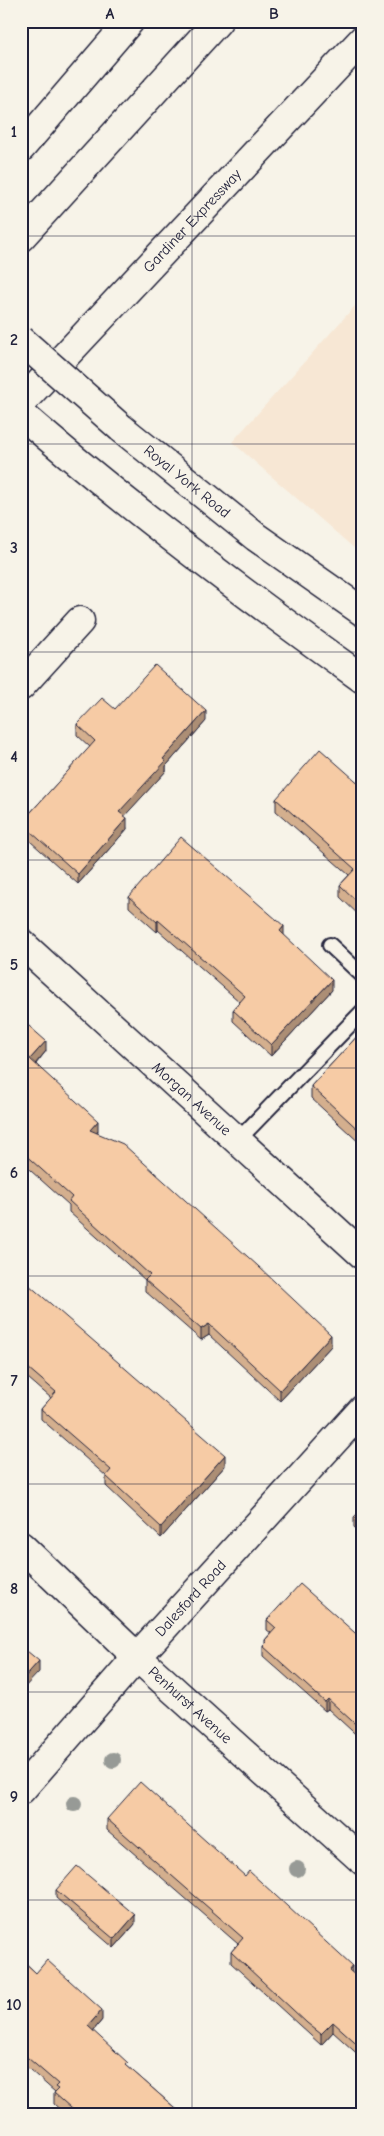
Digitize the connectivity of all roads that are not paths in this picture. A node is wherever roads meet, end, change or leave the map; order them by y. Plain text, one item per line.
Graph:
1 (130, 21) edge
2 (218, 21) edge
3 (363, 39) edge
4 (21, 148) edge
5 (21, 237) edge
6 (21, 340) edge
7 (21, 403) edge
8 (21, 414) edge
9 (363, 612) edge
10 (80, 621) dead end
11 (363, 679) edge
12 (21, 686) edge
13 (21, 943) edge
14 (330, 945) dead end
15 (363, 976) edge
16 (363, 1011) edge
17 (238, 1140) junction
18 (363, 1254) edge
19 (363, 1409) edge
20 (21, 1546) edge
21 (137, 1657) junction
22 (21, 1790) edge
23 (363, 1861) edge

1 - 4 main road
2 - 5 main road
3 - 7 main road, Gardiner Expressway
6 - 9 main road, Royal York Road, bridge
8 - 11 main road
10 - 12 main road
13 - 17 main road, Morgan Avenue
14 - 15 lane
16 - 17 lane
17 - 18 main road, Morgan Avenue
19 - 21 main road, Dalesford Road
20 - 21 main road, Penhurst Avenue
21 - 22 main road, Dalesford Road
21 - 23 main road, Penhurst Avenue

